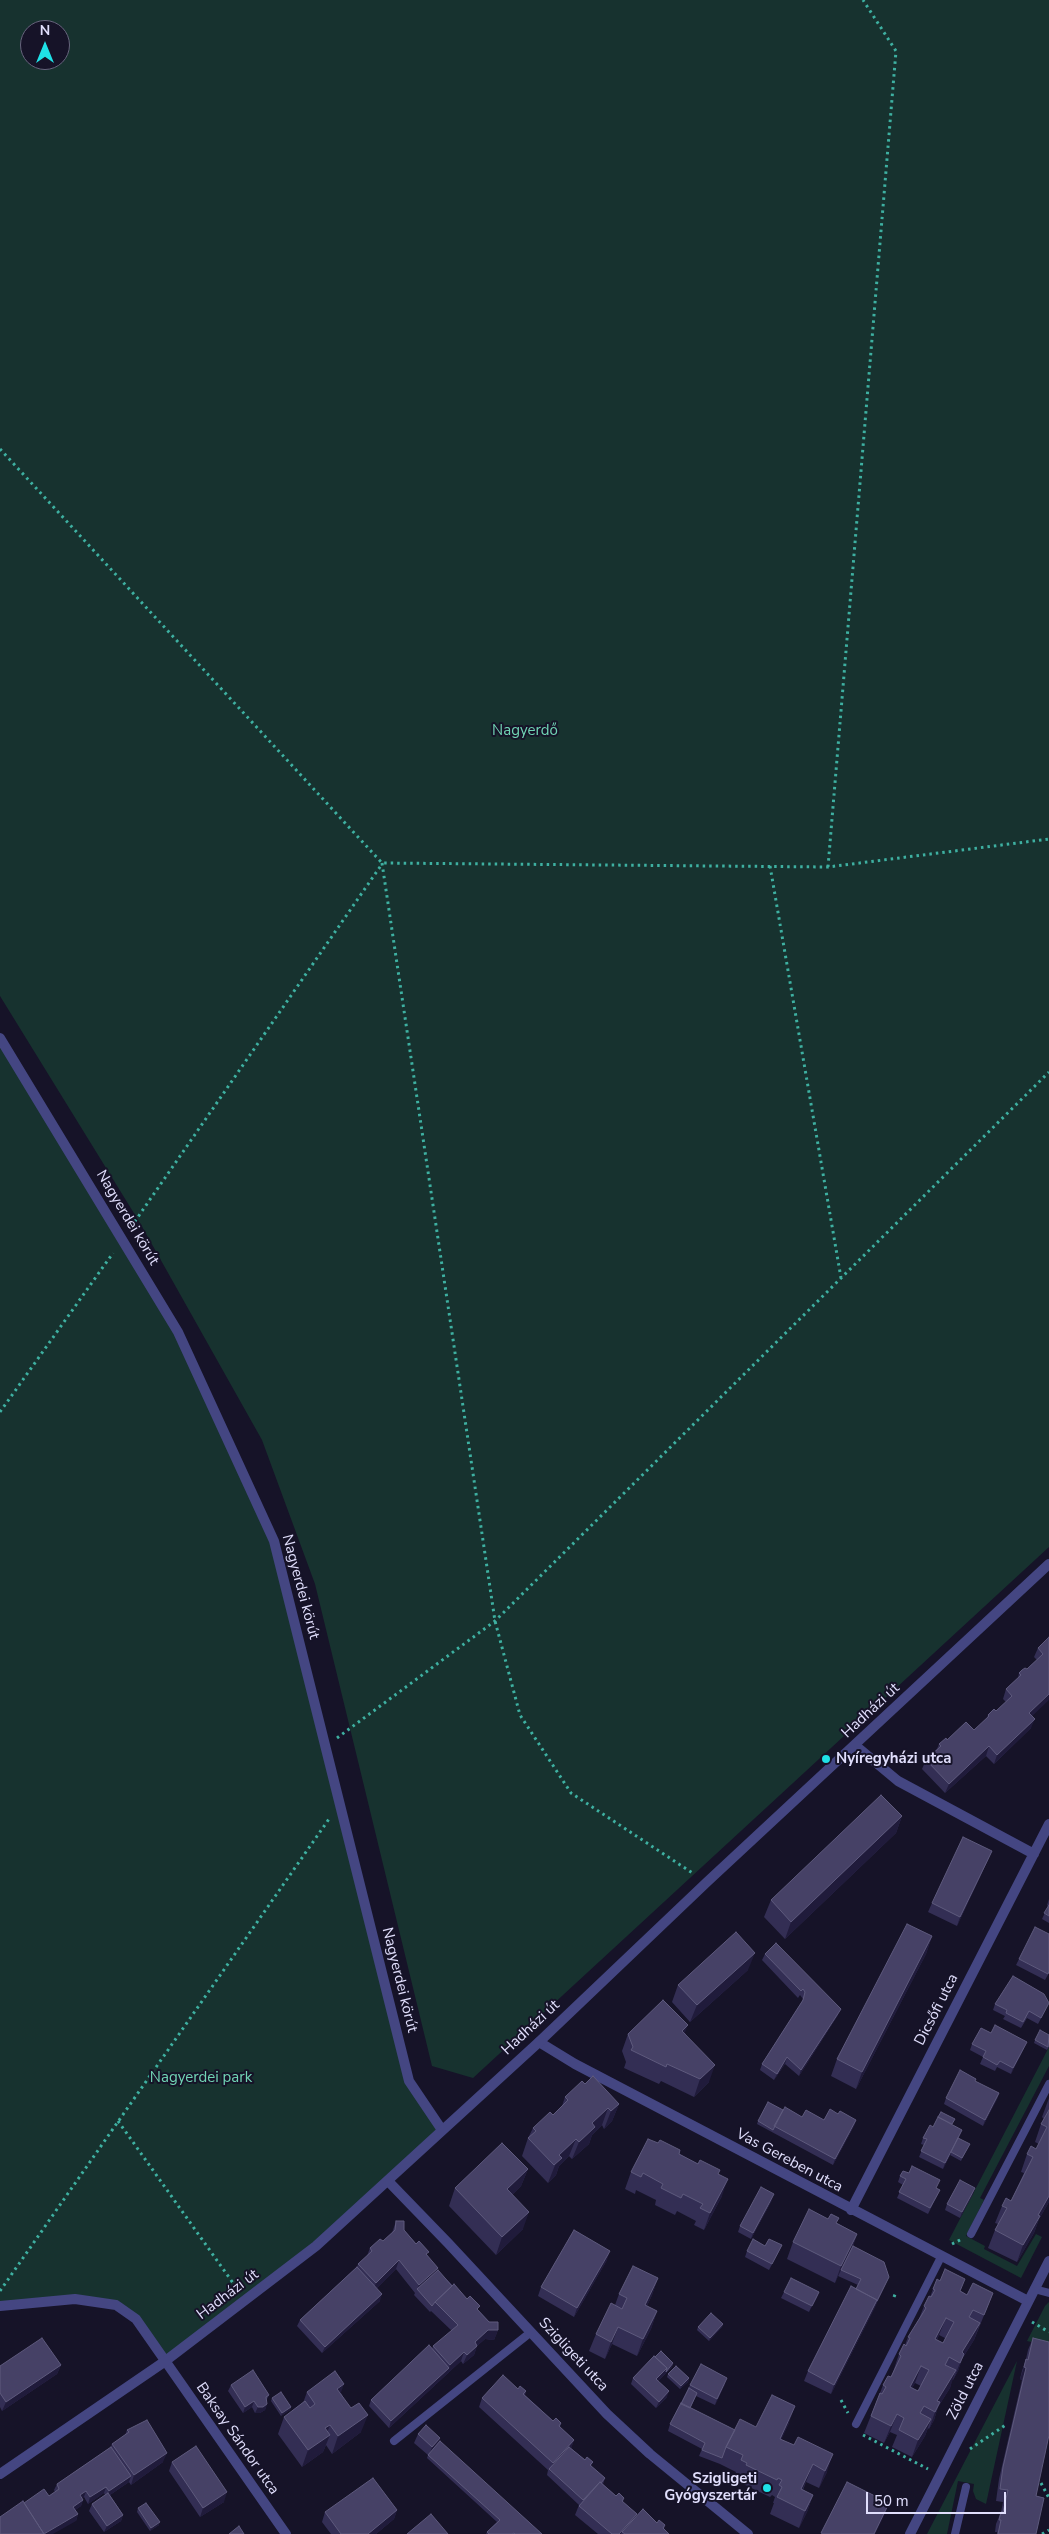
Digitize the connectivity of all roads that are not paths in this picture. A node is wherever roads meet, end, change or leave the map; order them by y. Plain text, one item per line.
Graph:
1 (0, 1038) edge
2 (1049, 1564) edge
3 (856, 1746) junction
4 (1049, 1824) edge
5 (1034, 1854) junction
6 (539, 2042) junction
7 (1049, 2084) edge
8 (442, 2130) junction
9 (388, 2182) junction
10 (851, 2210) junction
11 (971, 2234) dead end
12 (941, 2257) junction
13 (1049, 2261) edge
14 (1034, 2289) junction
15 (1049, 2293) edge
16 (1028, 2301) junction
17 (0, 2306) edge
18 (531, 2332) junction
19 (164, 2362) junction
20 (856, 2424) road end
21 (394, 2441) dead end
22 (0, 2474) edge
23 (966, 2487) dead end
24 (286, 2534) edge
25 (748, 2534) edge
26 (910, 2534) edge
27 (955, 2534) edge

1 - 8 street, Nagyerdei körút
2 - 3 street, Hadházi út
3 - 5 street
3 - 6 street, Hadházi út
4 - 5 street, Dicsőfi utca
5 - 10 street, Dicsőfi utca
6 - 8 street, Hadházi út
6 - 10 street, Vas Gereben utca
7 - 11 lane
8 - 9 street, Hadházi út
9 - 18 street, Szigligeti utca
9 - 19 street, Hadházi út
10 - 12 street, Vas Gereben utca
12 - 16 street, Vas Gereben utca
12 - 20 lane
13 - 14 street, Zöld utca
14 - 15 lane
14 - 16 street, Zöld utca
16 - 26 street, Zöld utca
17 - 19 street
18 - 21 lane
18 - 25 street, Szigligeti utca
19 - 22 street, Hadházi út
19 - 24 street, Baksay Sándor utca
23 - 27 lane

